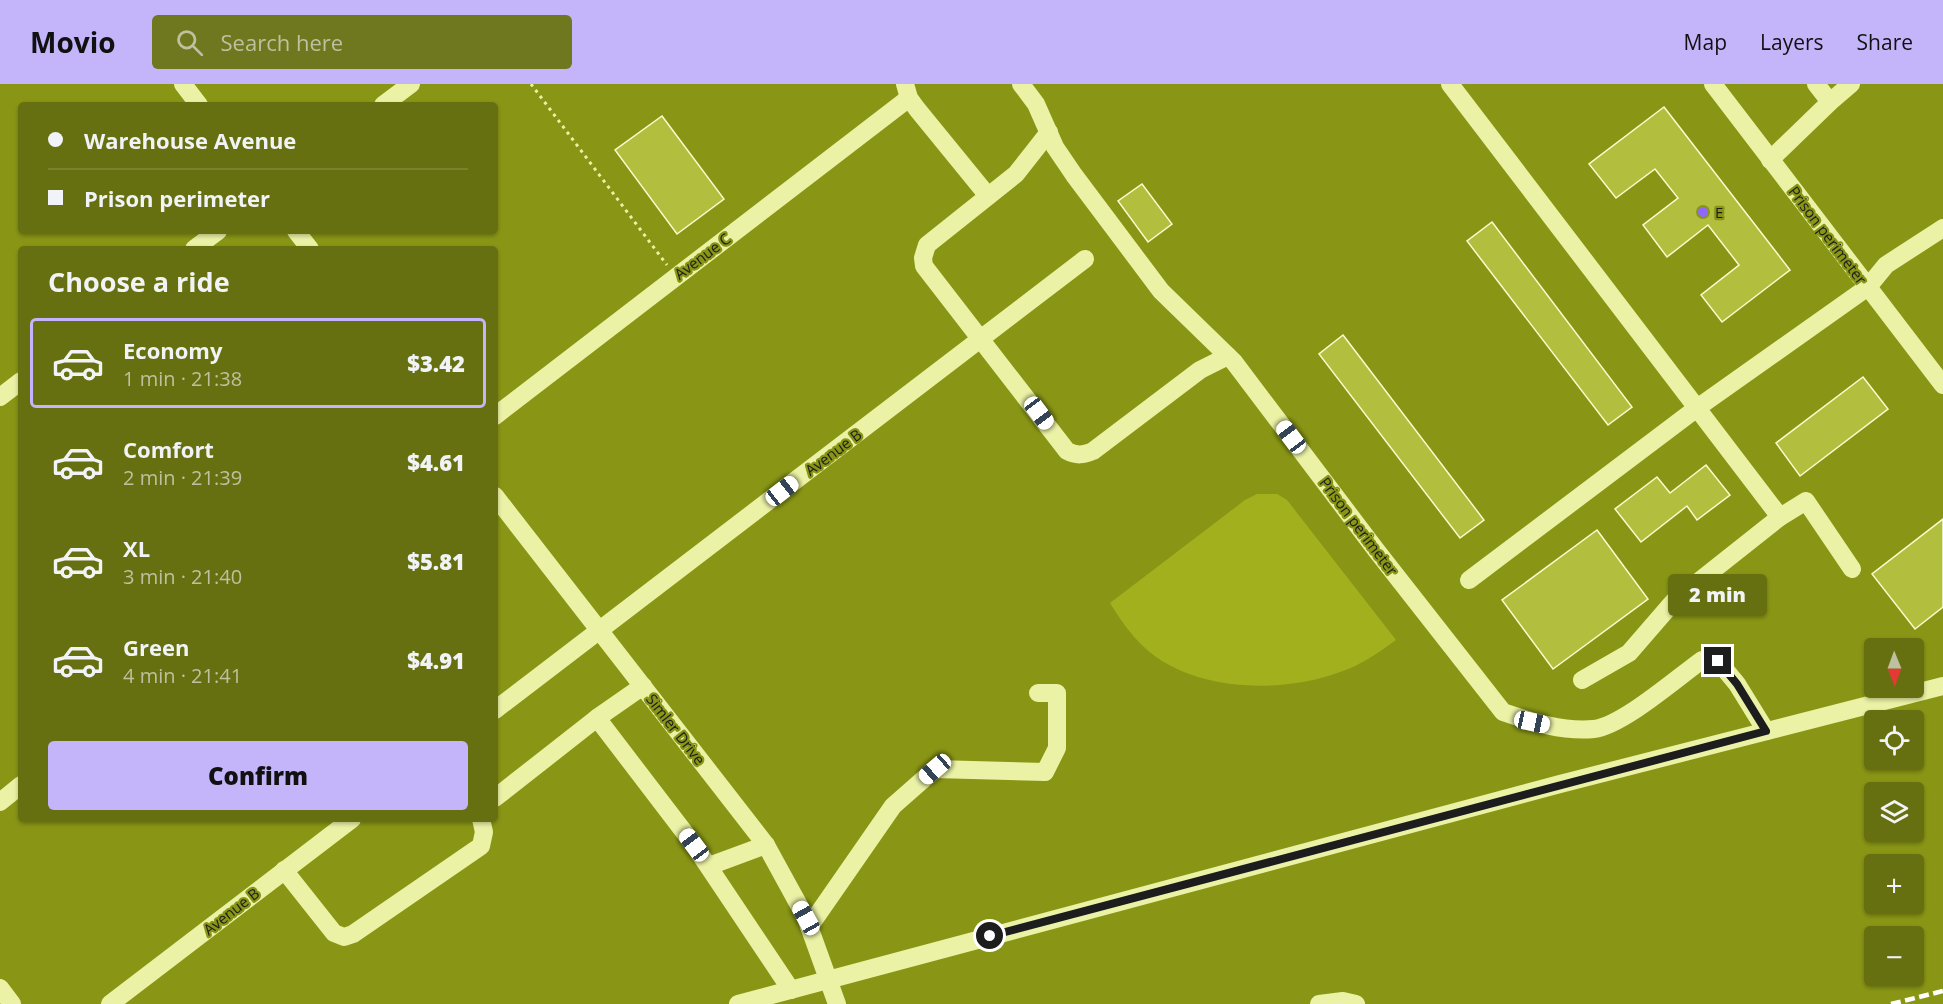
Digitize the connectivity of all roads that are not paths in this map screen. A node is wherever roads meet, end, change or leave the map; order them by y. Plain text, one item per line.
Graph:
1 (183, 84) edge
2 (411, 84) edge
3 (1021, 84) edge
4 (1450, 84) edge
5 (1713, 84) edge
6 (1816, 84) edge
7 (1851, 84) edge
8 (907, 91) edge
9 (197, 102) edge
10 (387, 102) edge
11 (1830, 102) junction
12 (1049, 132) junction
13 (1770, 160) junction
14 (988, 196) junction
15 (1943, 228) edge
16 (214, 234) edge
17 (298, 234) edge
18 (198, 246) edge
19 (308, 246) edge
20 (1085, 260) dead end
21 (1868, 287) junction
22 (981, 339) junction
23 (1228, 356) junction
24 (18, 383) edge
25 (1943, 385) edge
26 (0, 397) edge
27 (1697, 408) junction
28 (498, 414) edge
29 (498, 500) edge
30 (1780, 517) junction
31 (1852, 569) dead end
32 (1469, 580) dead end
33 (600, 630) junction
34 (1582, 680) dead end
35 (643, 686) junction
36 (1943, 686) edge
37 (1038, 693) dead end
38 (498, 708) edge
39 (597, 718) junction
40 (1766, 731) junction
41 (18, 787) edge
42 (498, 796) edge
43 (0, 802) edge
44 (348, 822) edge
45 (482, 822) edge
46 (766, 845) junction
47 (709, 866) junction
48 (284, 870) junction
49 (809, 927) junction
50 (830, 979) junction
51 (0, 988) edge
52 (791, 990) junction
53 (12, 1004) edge
54 (110, 1004) edge
55 (738, 1004) edge
56 (837, 1004) edge
57 (1319, 1004) edge
58 (1356, 1004) edge

1 - 9 street
2 - 10 street
3 - 12 street, Prison perimeter
4 - 27 street
5 - 13 street, Prison perimeter
6 - 11 street
7 - 11 street
8 - 14 street
8 - 28 street, Avenue C
11 - 13 street
12 - 14 street
12 - 23 street, Prison perimeter
13 - 21 street, Prison perimeter
14 - 22 street
15 - 21 street
16 - 18 street
17 - 19 street
20 - 22 street, Avenue B
21 - 25 street, Prison perimeter
21 - 27 street
22 - 23 street
22 - 33 street, Avenue B
23 - 40 street, Prison perimeter
24 - 26 street
27 - 30 street
27 - 32 street
29 - 33 street, Simler Drive
30 - 31 street
30 - 34 street
33 - 35 street, Simler Drive
33 - 38 street, Avenue B
35 - 39 street
35 - 46 street, Simler Drive
36 - 40 street
37 - 49 street
39 - 42 street
39 - 47 street
40 - 50 street
41 - 43 street
44 - 48 street, Avenue B
45 - 48 street
46 - 47 street
46 - 49 street, Simler Drive
47 - 52 street
48 - 54 street, Avenue B
49 - 50 street, Simler Drive
50 - 52 street
50 - 56 street, Simler Drive
51 - 53 street
52 - 55 street
57 - 58 street

